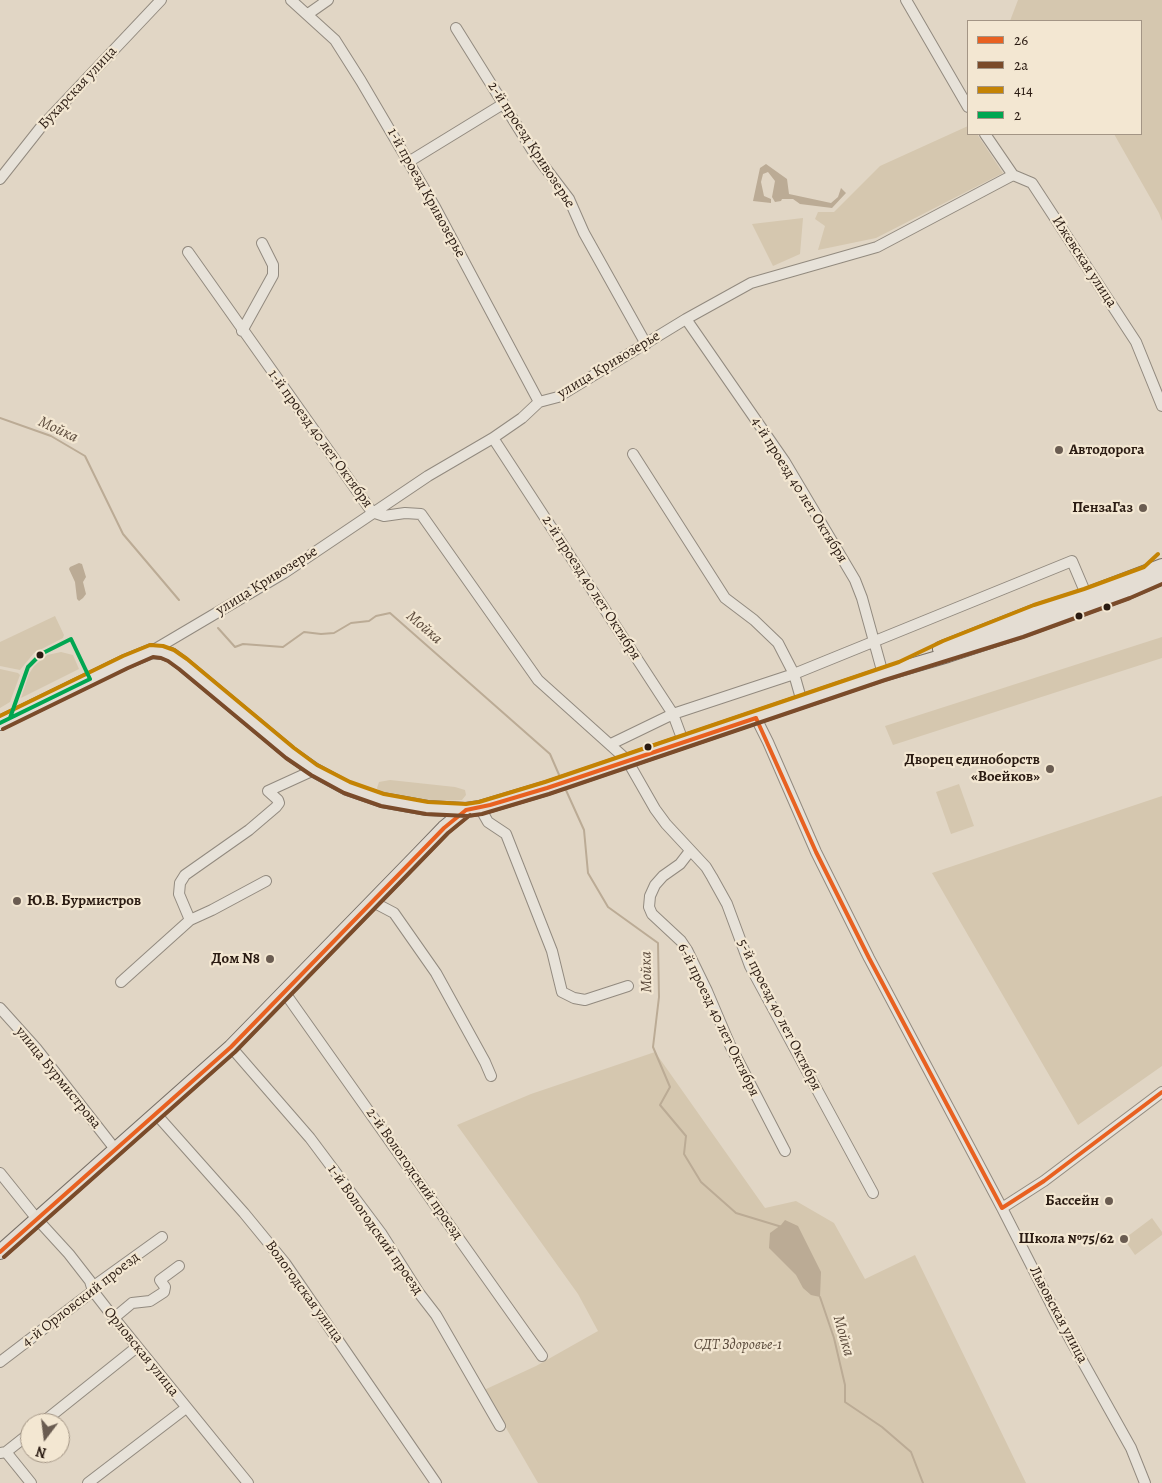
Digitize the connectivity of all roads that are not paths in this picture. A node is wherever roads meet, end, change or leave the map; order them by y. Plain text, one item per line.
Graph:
1 (161, 0) edge
2 (291, 0) edge
3 (328, 0) edge
4 (906, 0) edge
5 (308, 14) junction
6 (456, 28) dead end
7 (502, 104) junction
8 (967, 105) edge
9 (986, 135) edge
10 (410, 161) junction
11 (1013, 175) junction
12 (0, 179) edge
13 (262, 243) dead end
14 (188, 252) dead end
15 (686, 319) junction
16 (242, 331) junction
17 (646, 344) junction
18 (539, 402) junction
19 (1162, 406) edge
20 (493, 438) junction
21 (633, 454) dead end
22 (372, 512) junction
23 (1162, 559) edge
24 (1162, 566) edge
25 (1076, 572) junction
26 (1156, 577) edge
27 (1103, 589) junction
28 (1070, 600) junction
29 (1088, 600) junction
30 (874, 642) junction
31 (152, 651) junction
32 (901, 668) junction
33 (794, 674) junction
34 (883, 674) junction
35 (802, 702) junction
36 (673, 714) junction
37 (756, 718) junction
38 (0, 723) edge
39 (683, 742) junction
40 (611, 744) junction
41 (627, 760) junction
42 (314, 770) junction
43 (473, 809) junction
44 (690, 851) junction
45 (266, 881) dead end
46 (372, 902) junction
47 (190, 920) junction
48 (121, 982) dead end
49 (628, 986) dead end
50 (285, 993) junction
51 (0, 1008) edge
52 (231, 1047) junction
53 (491, 1076) dead end
54 (1162, 1092) edge
55 (156, 1114) junction
56 (115, 1149) junction
57 (784, 1151) dead end
58 (0, 1173) edge
59 (874, 1193) dead end
60 (1002, 1208) junction
61 (37, 1219) junction
62 (162, 1237) dead end
63 (0, 1252) edge
64 (179, 1266) dead end
65 (93, 1291) junction
66 (114, 1318) junction
67 (137, 1347) junction
68 (542, 1356) dead end
69 (0, 1362) edge
70 (186, 1408) junction
71 (54, 1413) edge
72 (500, 1426) dead end
73 (20, 1440) edge
74 (3, 1453) edge
75 (31, 1483) edge
76 (88, 1483) edge
77 (248, 1483) edge
78 (436, 1483) edge
79 (1145, 1483) edge

1 - 12 street, Бухарская улица
2 - 5 street, 1-й проезд Кривозерье
3 - 5 street
4 - 8 street
5 - 10 street, 1-й проезд Кривозерье
6 - 7 street, 2-й проезд Кривозерье
7 - 10 street
7 - 17 street, 2-й проезд Кривозерье
9 - 11 street, Ижевская улица
10 - 18 street, 1-й проезд Кривозерье
11 - 15 street, улица Кривозерье
11 - 19 street, Ижевская улица
13 - 16 street
14 - 16 street, 1-й проезд 40 лет Октября
15 - 17 street, улица Кривозерье
15 - 30 street, 4-й проезд 40 лет Октября
16 - 22 street, 1-й проезд 40 лет Октября
17 - 18 street, улица Кривозерье
18 - 20 street, улица Кривозерье
20 - 22 street, улица Кривозерье
20 - 36 street, 2-й проезд 40 лет Октября
21 - 33 street
22 - 31 street, улица Кривозерье
22 - 40 street, 1-й проезд 40 лет Октября
23 - 26 main road
24 - 26 main road
25 - 27 street
25 - 28 street
25 - 29 street
25 - 30 street
26 - 27 main road
26 - 29 main road
27 - 29 main road
28 - 29 main road
28 - 32 main road
29 - 32 main road
30 - 33 street
30 - 34 street, 4-й проезд 40 лет Октября
31 - 38 main road, улица Кривозерье
31 - 42 main road
32 - 34 main road
33 - 35 street
33 - 36 street
34 - 35 main road
35 - 37 main road
36 - 39 street, 2-й проезд 40 лет Октября
36 - 40 street
37 - 39 main road
37 - 60 street, Львовская улица
39 - 41 main road
40 - 41 street, 5-й проезд 40 лет Октября
41 - 43 main road
41 - 44 street, 5-й проезд 40 лет Октября
42 - 43 main road
42 - 47 street
43 - 46 main road
43 - 49 street
44 - 57 street, 6-й проезд 40 лет Октября
44 - 59 street, 5-й проезд 40 лет Октября
45 - 47 street
46 - 50 main road
46 - 53 street
47 - 48 street
50 - 52 main road
50 - 68 street, 2-й Вологодский проезд
51 - 56 street, улица Бурмистрова
52 - 55 main road
52 - 72 street, 1-й Вологодский проезд
54 - 60 street
55 - 56 main road
55 - 78 street, Вологодская улица
56 - 61 main road
58 - 61 street
60 - 79 street, Львовская улица
61 - 63 main road
61 - 65 street, Орловская улица
62 - 65 street, 4-й Орловский проезд
64 - 66 street
65 - 66 street, Орловская улица
65 - 69 street, 4-й Орловский проезд
66 - 67 street, Орловская улица
67 - 70 street, Орловская улица
67 - 71 street
70 - 76 street
70 - 77 street, Орловская улица
73 - 74 street
74 - 75 street

